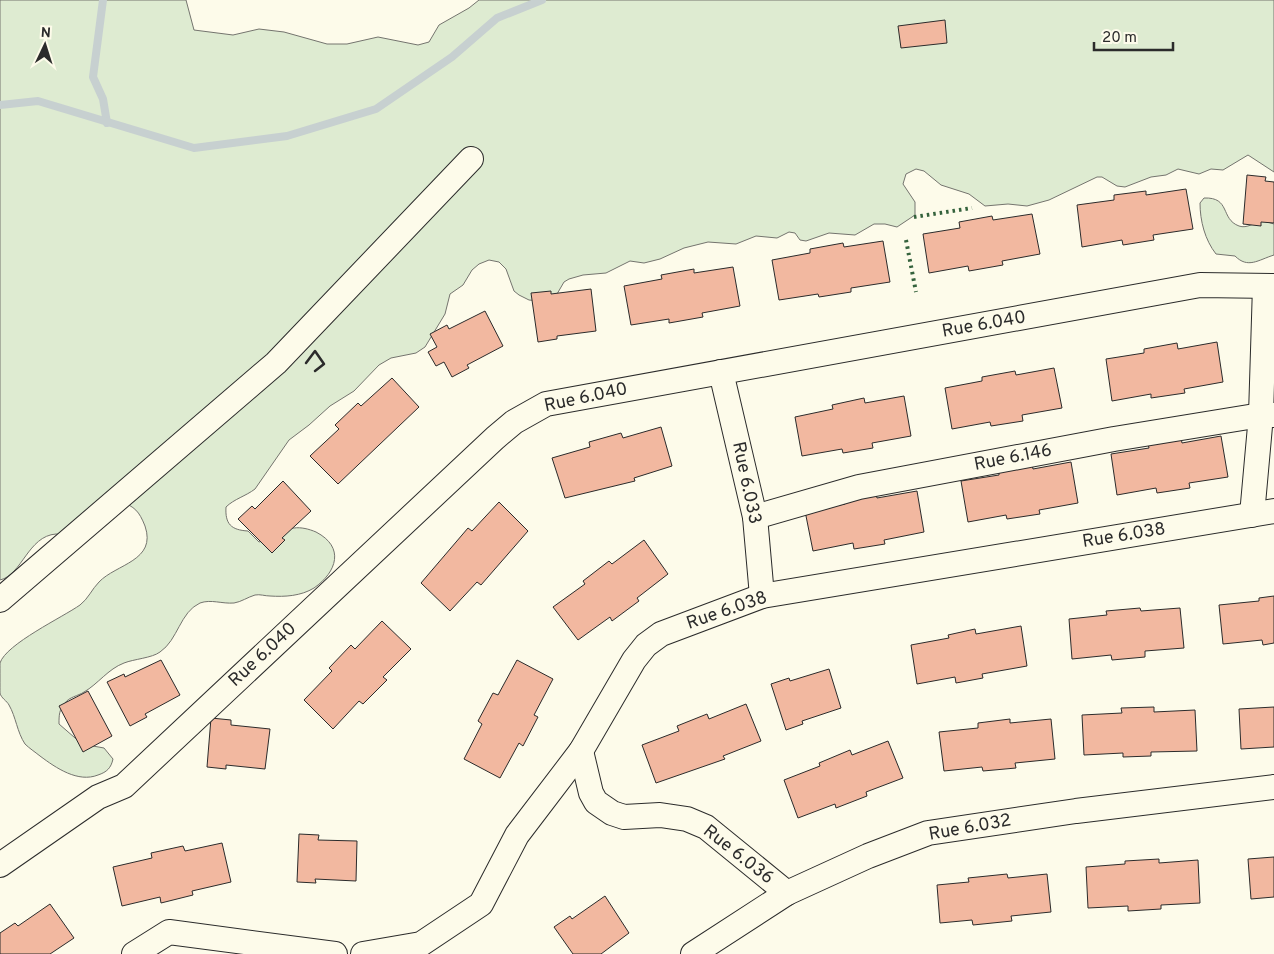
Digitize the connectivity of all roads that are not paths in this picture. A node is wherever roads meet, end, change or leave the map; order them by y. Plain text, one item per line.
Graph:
1 (471, 159) dead end
2 (1270, 286) edge
3 (722, 372) junction
4 (1268, 415) edge
5 (1263, 513) edge
6 (755, 518) junction
7 (762, 596) junction
8 (0, 600) edge
9 (580, 751) junction
10 (1274, 787) edge
11 (0, 866) edge
12 (787, 893) junction
13 (134, 954) edge
14 (335, 954) edge
15 (363, 954) edge
16 (693, 954) edge

1 - 8 street
2 - 3 street, Rue 6.040
2 - 4 street
3 - 6 street, Rue 6.033
3 - 11 street, Rue 6.040
4 - 5 street
4 - 6 street, Rue 6.146
5 - 7 street, Rue 6.038
6 - 7 street, Rue 6.033
7 - 9 street, Rue 6.038
9 - 12 street, Rue 6.036
9 - 15 street, Rue 6.038
10 - 12 street, Rue 6.032
12 - 16 street, Rue 6.032
13 - 14 street

